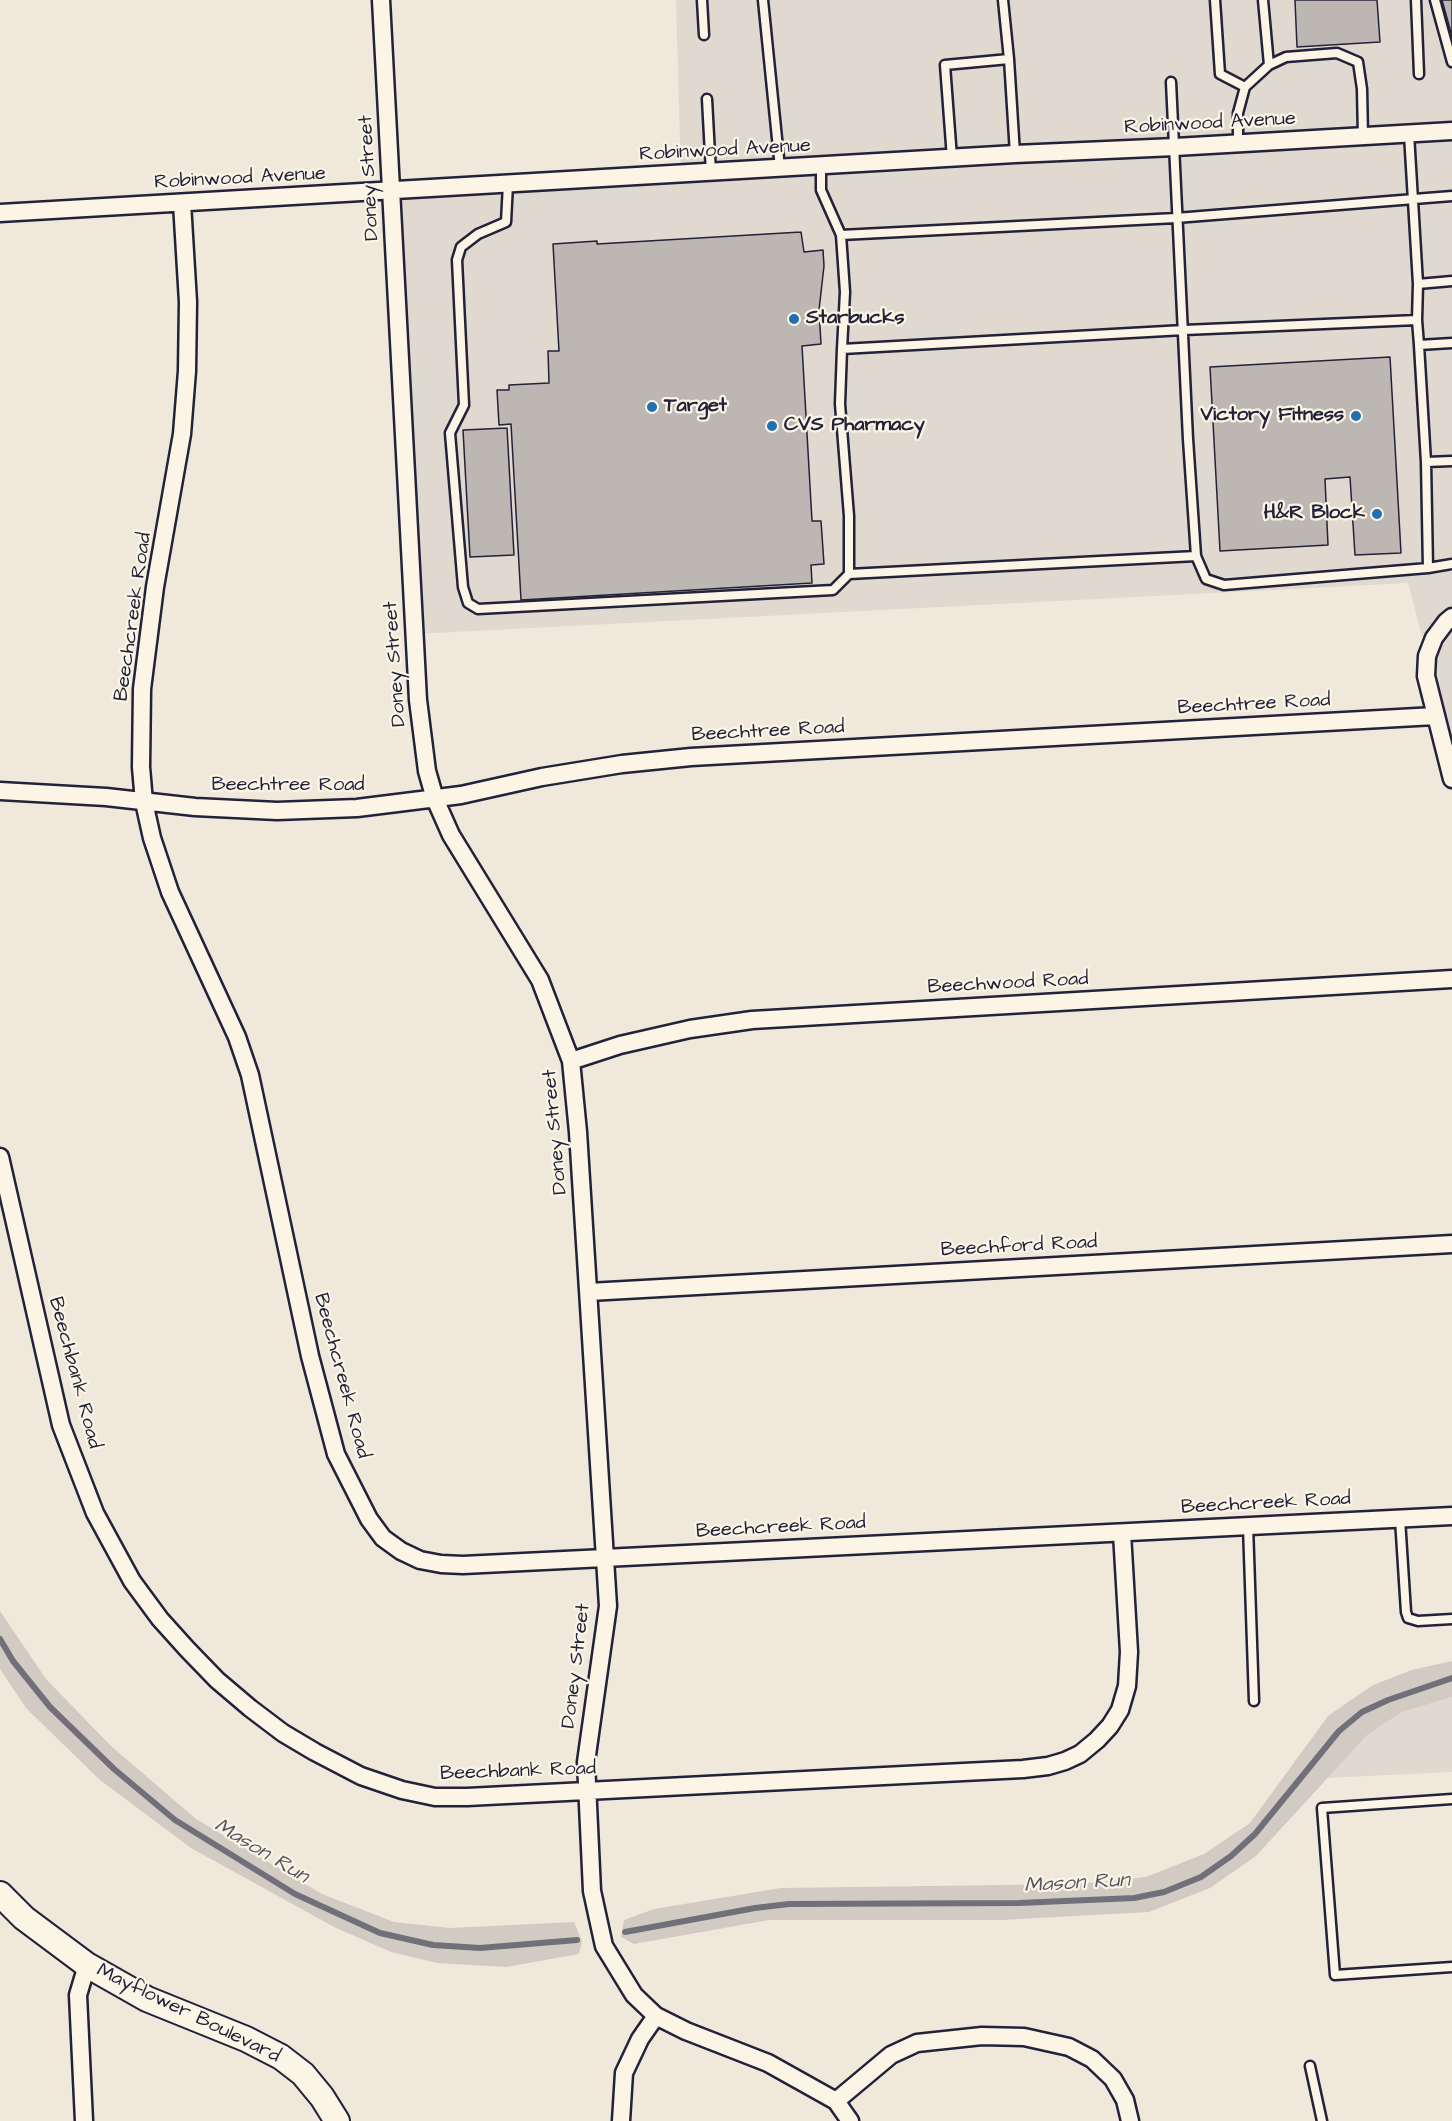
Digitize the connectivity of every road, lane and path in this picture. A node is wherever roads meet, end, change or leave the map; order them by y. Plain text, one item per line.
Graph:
1 (381, 0) edge
2 (702, 0) edge
3 (763, 0) edge
4 (1003, 0) edge
5 (1215, 0) edge
6 (1263, 0) edge
7 (1416, 0) edge
8 (1436, 0) edge
9 (704, 35) dead end
10 (1010, 59) junction
11 (1452, 62) edge
12 (1269, 65) junction
13 (1419, 74) dead end
14 (1171, 82) dead end
15 (1245, 87) junction
16 (707, 99) dead end
17 (1452, 131) edge
18 (1409, 134) junction
19 (1364, 137) junction
20 (1238, 144) junction
21 (1175, 147) junction
22 (1015, 154) junction
23 (952, 158) junction
24 (821, 166) junction
25 (780, 168) junction
26 (711, 172) junction
27 (508, 184) junction
28 (391, 191) junction
29 (1452, 196) edge
30 (1412, 198) junction
31 (182, 203) junction
32 (0, 213) edge
33 (1176, 218) junction
34 (841, 235) junction
35 (1452, 281) edge
36 (1418, 284) junction
37 (1417, 320) junction
38 (1184, 330) junction
39 (1452, 343) edge
40 (1419, 345) junction
41 (842, 349) junction
42 (1452, 461) edge
43 (1426, 462) junction
44 (1196, 556) junction
45 (1452, 564) edge
46 (1428, 568) junction
47 (849, 574) junction
48 (1452, 617) edge
49 (1435, 716) junction
50 (1452, 779) edge
51 (0, 791) edge
52 (435, 799) junction
53 (144, 802) junction
54 (1452, 979) edge
55 (571, 1061) junction
56 (0, 1157) edge
57 (1452, 1244) edge
58 (589, 1292) junction
59 (1452, 1516) edge
60 (1400, 1519) junction
61 (1248, 1526) junction
62 (1122, 1533) junction
63 (605, 1558) junction
64 (1452, 1619) edge
65 (1254, 1701) dead end
66 (587, 1790) junction
67 (1452, 1799) edge
68 (0, 1894) edge
69 (87, 1965) junction
70 (1452, 1967) edge
71 (656, 2016) junction
72 (1310, 2066) dead end
73 (836, 2101) junction
74 (84, 2121) edge
75 (337, 2121) edge
76 (621, 2121) edge
77 (850, 2121) edge
78 (1130, 2121) edge
79 (1322, 2121) edge

1 - 28 street, Doney Street
2 - 9 lane
3 - 25 lane
4 - 10 lane
5 - 15 lane
6 - 12 lane
7 - 13 lane
8 - 11 lane
10 - 22 lane
10 - 23 lane
12 - 15 lane
12 - 19 lane
14 - 21 lane
15 - 20 lane
16 - 26 lane
17 - 18 street, Robinwood Avenue
18 - 19 street, Robinwood Avenue
18 - 30 lane
19 - 20 street, Robinwood Avenue
20 - 21 street, Robinwood Avenue
21 - 22 street, Robinwood Avenue
21 - 33 lane
22 - 23 street, Robinwood Avenue
23 - 24 street, Robinwood Avenue
24 - 25 street, Robinwood Avenue
24 - 34 lane
25 - 26 street, Robinwood Avenue
26 - 27 street, Robinwood Avenue
27 - 28 street, Robinwood Avenue
27 - 47 lane
28 - 31 street, Robinwood Avenue
28 - 52 street, Doney Street
29 - 30 lane
30 - 33 lane
30 - 36 lane
31 - 32 street, Robinwood Avenue
31 - 53 street, Beechcreek Road
33 - 34 lane
33 - 38 lane
34 - 41 lane
35 - 36 lane
36 - 37 lane
37 - 38 lane
37 - 40 lane
38 - 41 lane
38 - 44 lane
39 - 40 lane
40 - 43 lane
41 - 47 lane
42 - 43 lane
43 - 46 lane
44 - 46 lane
44 - 47 lane
45 - 46 lane
48 - 49 street
49 - 50 street
49 - 52 street, Beechtree Road
51 - 53 street, Beechtree Road
52 - 53 street, Beechtree Road
52 - 55 street, Doney Street
53 - 63 street, Beechcreek Road
54 - 55 street, Beechwood Road
55 - 58 street, Doney Street
56 - 66 street, Beechbank Road
57 - 58 street, Beechford Road
58 - 63 street, Doney Street
59 - 60 street, Beechcreek Road
60 - 61 street, Beechcreek Road
60 - 64 lane
61 - 62 street, Beechcreek Road
61 - 65 lane
62 - 63 street, Beechcreek Road
62 - 66 street, Beechbank Road
63 - 66 street, Doney Street
66 - 71 street, Doney Street
67 - 70 lane
68 - 69 street, Mayflower Boulevard
69 - 74 street
69 - 75 street, Mayflower Boulevard
71 - 73 street, Doney Street
71 - 76 street
72 - 79 lane
73 - 77 street, Doney Street
73 - 78 street

